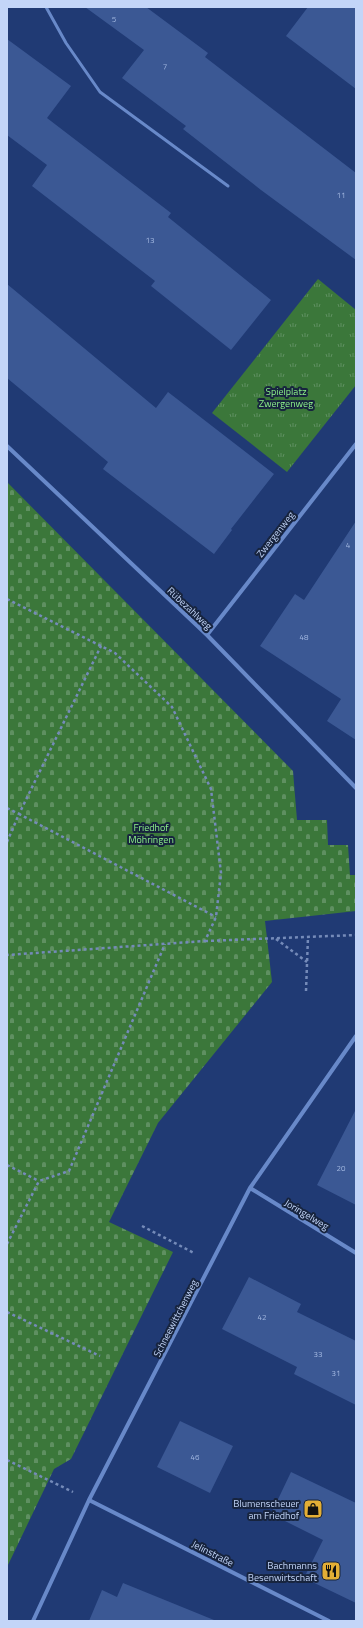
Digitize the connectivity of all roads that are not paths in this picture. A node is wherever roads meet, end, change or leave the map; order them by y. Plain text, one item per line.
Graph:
1 (46, 7) edge
2 (228, 186) dead end
3 (356, 444) edge
4 (7, 446) edge
5 (207, 635) junction
6 (356, 788) edge
7 (356, 1036) edge
8 (250, 1188) junction
9 (356, 1253) edge
10 (89, 1500) junction
11 (33, 1621) edge
12 (329, 1621) edge

1 - 2 lane
3 - 5 street, Zwergenweg
4 - 5 street, Rübezahlweg
5 - 6 street, Rübezahlweg
7 - 8 street, Schneewittchenweg
8 - 9 street, Joringelweg
8 - 10 street, Schneewittchenweg
10 - 11 street, Schneewittchenweg
10 - 12 street, Jelinstraße

